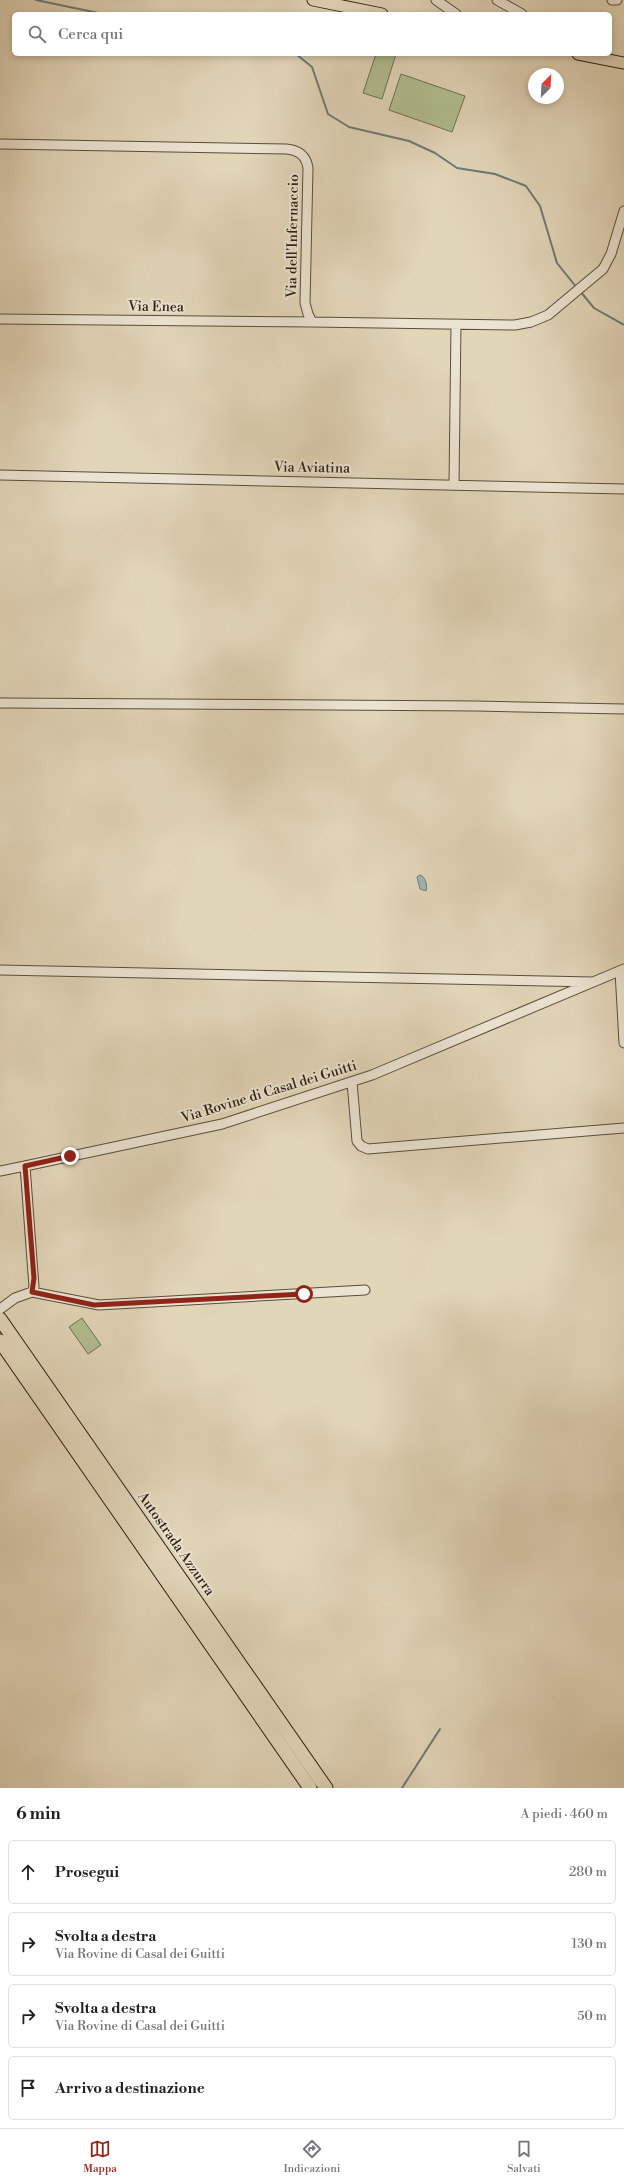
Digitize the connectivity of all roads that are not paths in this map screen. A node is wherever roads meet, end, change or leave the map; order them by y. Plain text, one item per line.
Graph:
1 (313, 0) edge
2 (436, 0) edge
3 (497, 0) edge
4 (612, 0) edge
5 (618, 0) edge
6 (372, 12) edge
7 (453, 12) edge
8 (518, 12) edge
9 (588, 56) edge
10 (624, 63) edge
11 (0, 144) edge
12 (624, 211) edge
13 (0, 319) edge
14 (312, 322) junction
15 (456, 324) junction
16 (0, 475) edge
17 (454, 485) junction
18 (624, 489) edge
19 (0, 703) edge
20 (624, 709) edge
21 (0, 970) edge
22 (622, 970) edge
23 (594, 982) junction
24 (624, 1043) edge
25 (352, 1082) junction
26 (624, 1128) edge
27 (25, 1166) junction
28 (0, 1171) edge
29 (365, 1290) dead end
30 (32, 1292) junction
31 (0, 1309) edge
32 (0, 1319) edge
33 (0, 1341) edge
34 (310, 1788) edge
35 (326, 1788) edge

1 - 6 main road
2 - 7 street
3 - 8 street
4 - 5 street
9 - 10 main road
11 - 14 street, Via dell'Infernaccio
12 - 15 street
13 - 14 street, Via Enea
14 - 15 street
15 - 17 street
16 - 17 street, Via Aviatina
17 - 18 street, Via Aviatina
19 - 20 street
21 - 23 street
22 - 23 street, Via Rovine di Casal dei Guitti
22 - 24 street
23 - 25 street, Via Rovine di Casal dei Guitti
25 - 26 street
25 - 27 street, Via Rovine di Casal dei Guitti
27 - 28 street, Via Rovine di Casal dei Guitti
27 - 30 street
29 - 30 street
30 - 31 street
32 - 35 highway, Autostrada Azzurra
33 - 34 highway, Autostrada Azzurra

